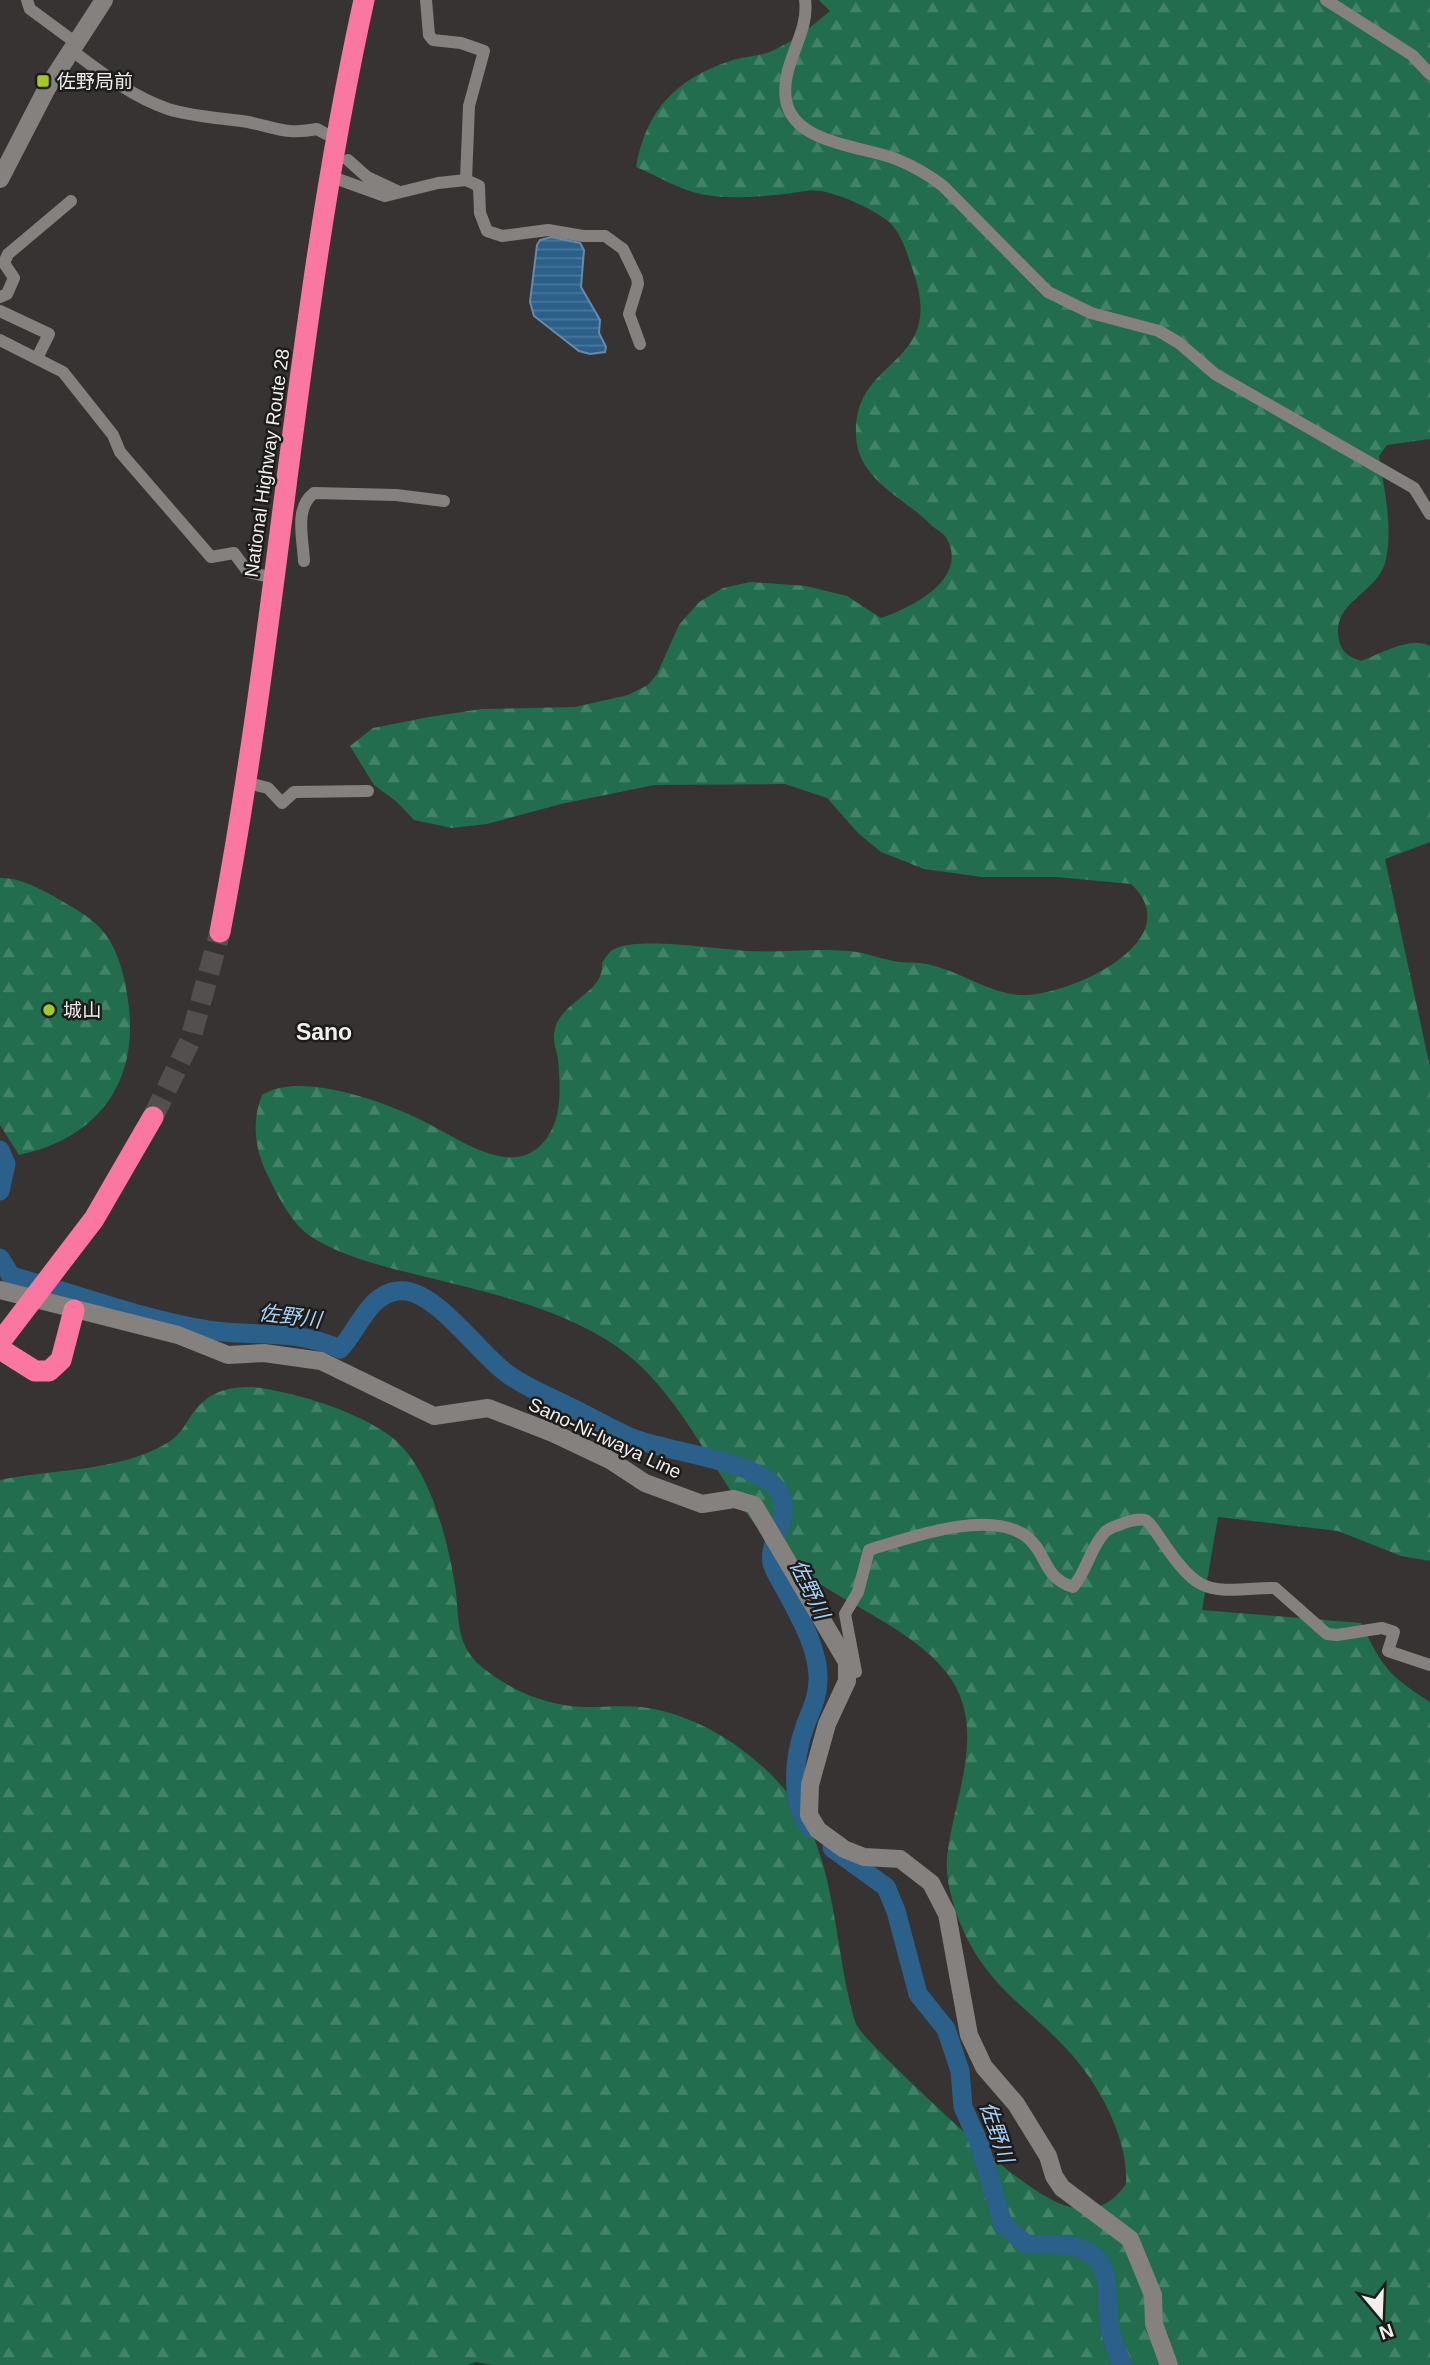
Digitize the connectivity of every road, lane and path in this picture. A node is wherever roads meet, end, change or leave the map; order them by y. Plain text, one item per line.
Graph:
1 (27, 0) edge
2 (104, 0) edge
3 (364, 0) edge
4 (426, 0) edge
5 (805, 0) edge
6 (1326, 0) edge
7 (73, 46) junction
8 (1430, 74) edge
9 (326, 134) dead end
10 (348, 160) dead end
11 (332, 177) junction
12 (0, 179) edge
13 (466, 180) junction
14 (398, 192) junction
15 (72, 201) dead end
16 (0, 297) edge
17 (0, 312) edge
18 (0, 340) edge
19 (640, 344) dead end
20 (37, 358) junction
21 (444, 501) dead end
22 (1430, 514) edge
23 (304, 561) dead end
24 (274, 578) junction
25 (244, 782) junction
26 (368, 791) dead end
27 (220, 932) tunnel mouth
28 (153, 1116) tunnel mouth
29 (0, 1290) edge
30 (74, 1310) junction
31 (0, 1342) edge
32 (0, 1349) edge
33 (1430, 1665) edge
34 (848, 1674) junction
35 (1169, 2365) edge

1 - 7 street
2 - 7 main road
3 - 11 highway, National Highway Route 28
4 - 13 street
5 - 22 street
6 - 8 street
7 - 9 street
7 - 12 main road
10 - 14 street
11 - 14 street
11 - 24 highway, National Highway Route 28
13 - 14 street
13 - 19 street
15 - 16 street
17 - 20 street
18 - 20 street
20 - 24 street
21 - 23 street
24 - 25 highway, National Highway Route 28
25 - 26 street
25 - 27 highway, National Highway Route 28
28 - 31 highway
29 - 30 main road, Sano-Ni-Iwaya Line
30 - 32 highway
30 - 34 main road, Sano-Ni-Iwaya Line
33 - 34 street
34 - 35 main road

